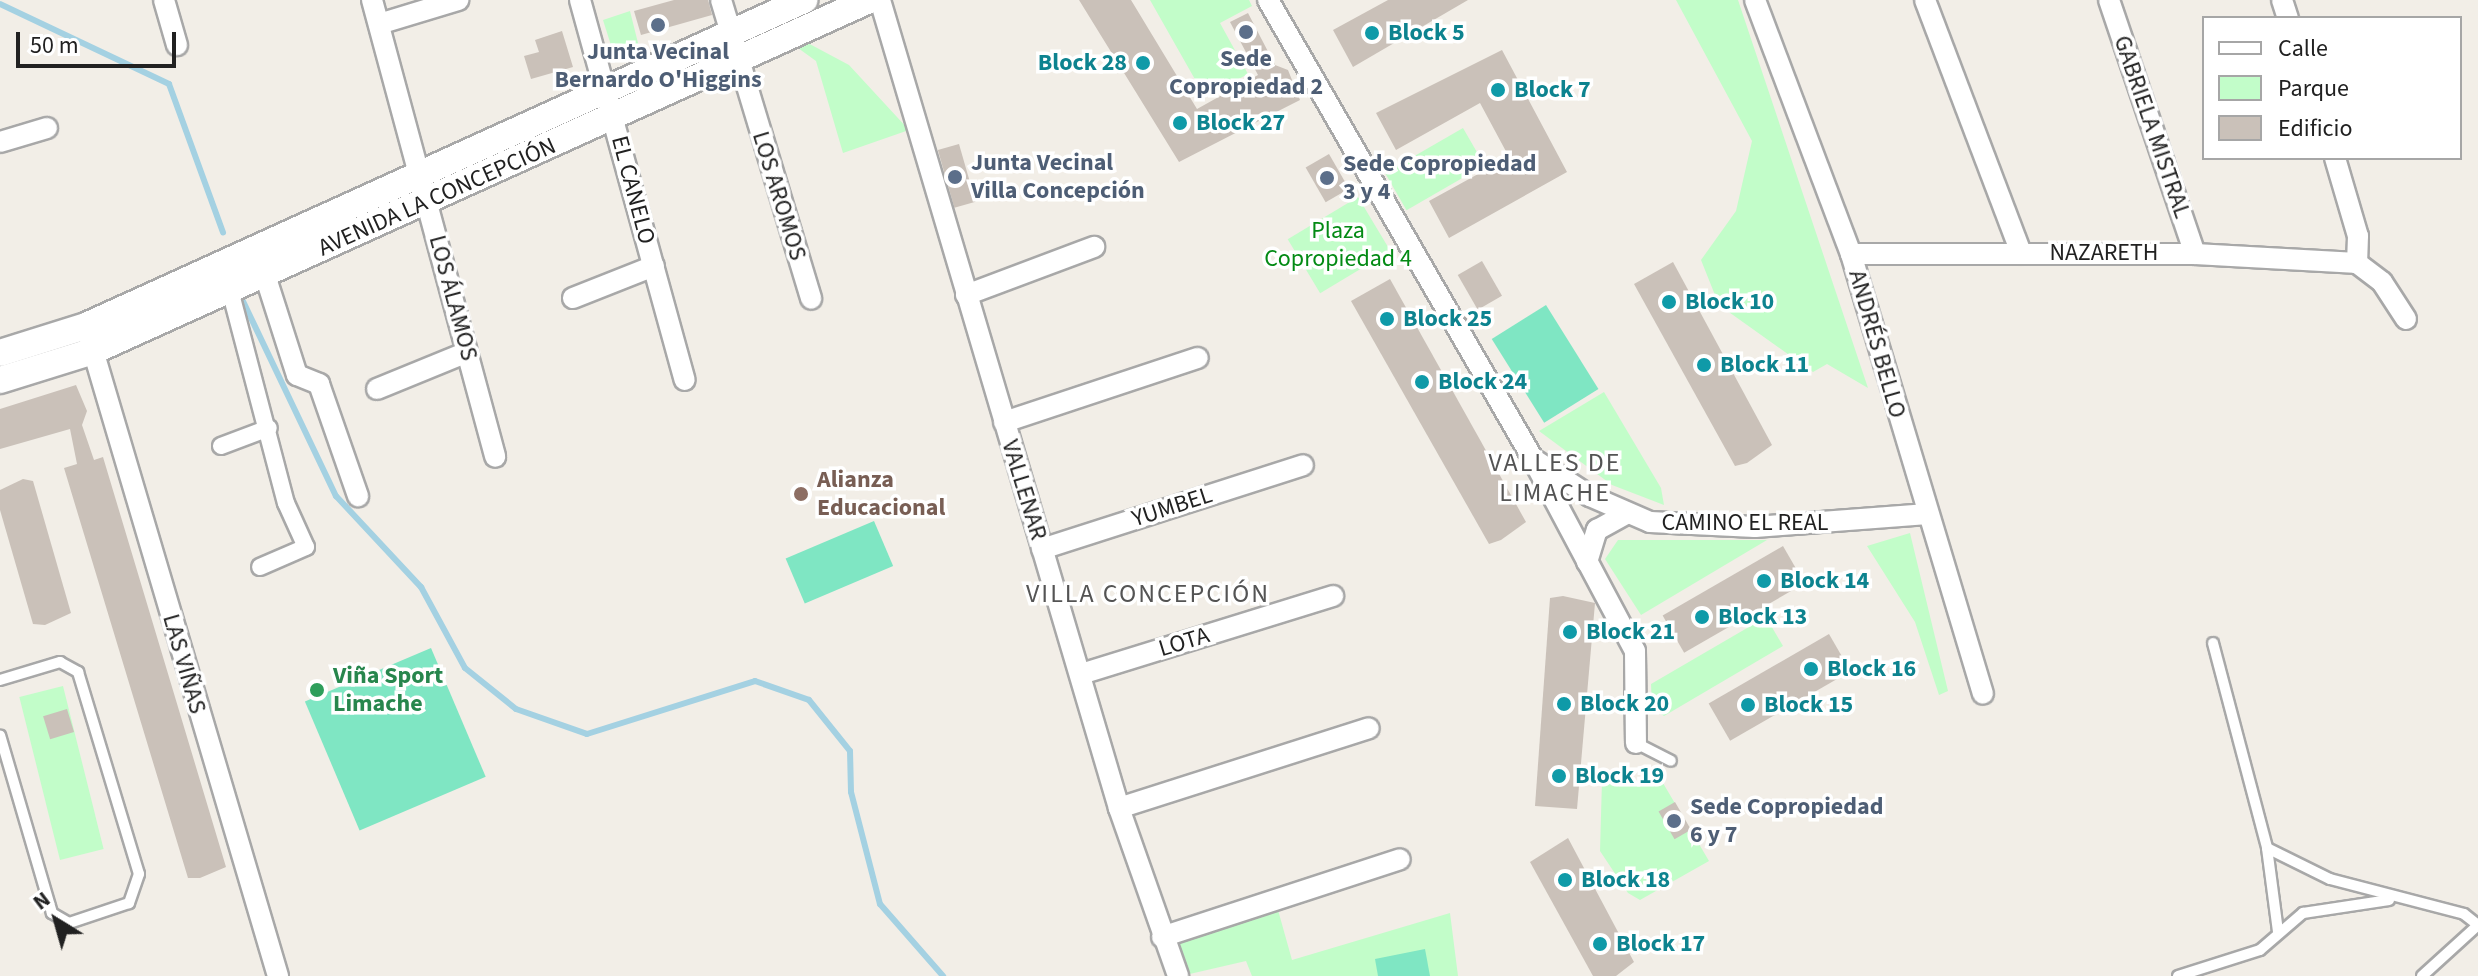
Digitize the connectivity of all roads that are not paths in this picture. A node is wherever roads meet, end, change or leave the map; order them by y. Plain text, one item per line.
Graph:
1 (164, 0) edge
2 (372, 0) edge
3 (458, 0) edge
4 (580, 0) edge
5 (721, 0) edge
6 (804, 0) edge
7 (869, 0) edge
8 (880, 0) edge
9 (1268, 0) edge
10 (1755, 0) edge
11 (1925, 0) edge
12 (2109, 0) edge
13 (379, 24) junction
14 (730, 33) junction
15 (177, 45) dead end
16 (739, 60) junction
17 (605, 90) junction
18 (613, 117) junction
19 (47, 128) dead end
20 (0, 142) edge
21 (2336, 160) edge
22 (420, 174) junction
23 (428, 202) junction
24 (1094, 247) dead end
25 (2021, 253) junction
26 (1851, 254) junction
27 (2195, 254) junction
28 (2357, 263) junction
29 (654, 266) junction
30 (265, 275) junction
31 (230, 290) junction
32 (966, 295) junction
33 (573, 298) dead end
34 (811, 299) dead end
35 (2406, 319) dead end
36 (90, 339) junction
37 (467, 352) junction
38 (1198, 358) dead end
39 (2, 361) edge
40 (685, 380) dead end
41 (377, 389) dead end
42 (1004, 422) junction
43 (269, 428) junction
44 (221, 446) dead end
45 (495, 457) dead end
46 (1533, 459) junction
47 (1303, 465) dead end
48 (358, 496) dead end
49 (1928, 514) junction
50 (1624, 515) junction
51 (1042, 549) junction
52 (1587, 562) junction
53 (260, 567) dead end
54 (1333, 596) dead end
55 (2213, 643) dead end
56 (1081, 674) junction
57 (0, 680) edge
58 (1983, 694) dead end
59 (1369, 728) dead end
60 (0, 735) edge
61 (1636, 743) joint
62 (1671, 761) dead end
63 (1119, 808) junction
64 (2267, 848) junction
65 (1400, 859) dead end
66 (2389, 900) junction
67 (2478, 925) edge
68 (2278, 932) junction
69 (1162, 937) junction
70 (278, 976) edge
71 (1178, 976) edge
72 (2178, 976) edge
73 (2422, 976) edge

1 - 15 street
2 - 13 street, LOS ÁLAMOS
3 - 13 street
4 - 17 street, EL CANELO
5 - 14 street, LOS AROMOS
6 - 14 street, AVENIDA LA CONCEPCIÓN
7 - 16 street, AVENIDA LA CONCEPCIÓN
8 - 32 street, VALLENAR
9 - 46 street, CAMINO EL REAL
10 - 26 street, ANDRÉS BELLO
11 - 25 street
12 - 27 street, GABRIELA MISTRAL
13 - 22 street, LOS ÁLAMOS
14 - 16 street, LOS AROMOS
14 - 17 street, AVENIDA LA CONCEPCIÓN
16 - 18 street, AVENIDA LA CONCEPCIÓN
16 - 34 street, LOS AROMOS
17 - 18 street, EL CANELO
17 - 22 street, AVENIDA LA CONCEPCIÓN
18 - 23 street, AVENIDA LA CONCEPCIÓN
18 - 29 street, EL CANELO
19 - 20 street
21 - 28 street
22 - 23 street, LOS ÁLAMOS
22 - 36 street, AVENIDA LA CONCEPCIÓN
23 - 30 street, AVENIDA LA CONCEPCIÓN
23 - 37 street, LOS ÁLAMOS
24 - 32 street
25 - 26 street, NAZARETH
25 - 27 street, NAZARETH
26 - 49 street, ANDRÉS BELLO
27 - 28 street, NAZARETH
28 - 35 street
29 - 33 street
29 - 40 street, EL CANELO
30 - 31 street, AVENIDA LA CONCEPCIÓN
30 - 48 street
31 - 36 street, AVENIDA LA CONCEPCIÓN
31 - 43 street
32 - 42 street, VALLENAR
36 - 39 street, AVENIDA LA CONCEPCIÓN
36 - 70 street, LAS VIÑAS
37 - 41 street
37 - 45 street, LOS ÁLAMOS
38 - 42 street
42 - 51 street, VALLENAR
43 - 44 street
43 - 53 street
46 - 50 street, CAMINO EL REAL
46 - 52 street
47 - 51 street, YUMBEL
49 - 50 street, CAMINO EL REAL
49 - 58 street, ANDRÉS BELLO
50 - 52 street
51 - 56 street, VALLENAR
52 - 61 street
54 - 56 street, LOTA
55 - 64 lane
56 - 63 street, VALLENAR
57 - 60 lane
59 - 63 street
61 - 62 lane
63 - 69 street, VALLENAR
64 - 66 lane
64 - 68 lane
65 - 69 street
66 - 67 lane
66 - 68 lane
67 - 73 lane
68 - 72 lane
69 - 71 street, VALLENAR

